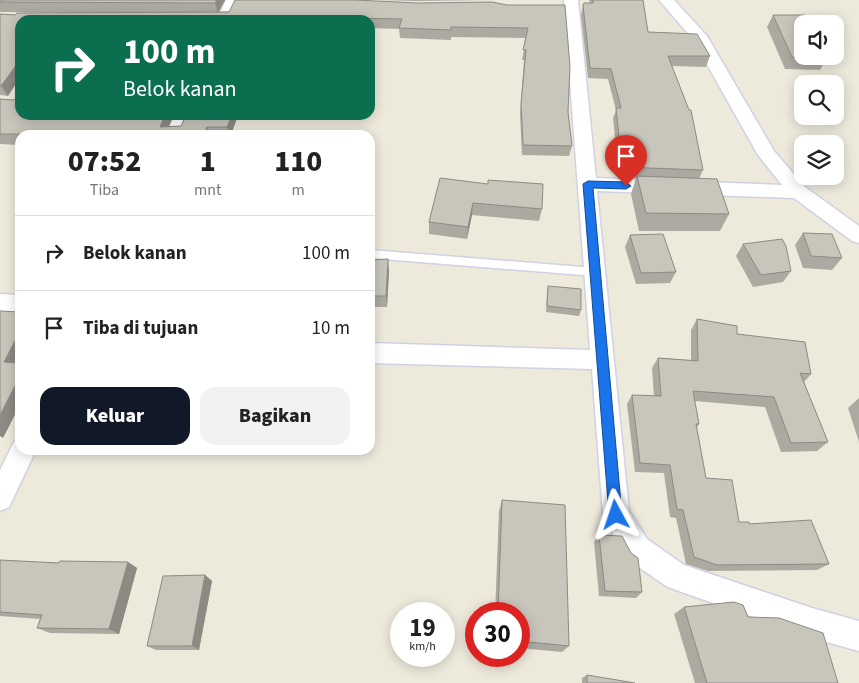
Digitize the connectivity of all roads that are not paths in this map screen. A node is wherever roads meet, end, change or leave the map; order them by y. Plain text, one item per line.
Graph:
1 (233, 0) edge
2 (666, 0) edge
3 (566, 6) edge
4 (226, 15) edge
5 (588, 184) junction
6 (798, 192) junction
7 (859, 236) edge
8 (375, 254) edge
9 (595, 272) junction
10 (0, 303) edge
11 (15, 304) edge
12 (375, 352) edge
13 (603, 360) junction
14 (20, 455) edge
15 (2, 491) edge
16 (859, 636) edge

1 - 4 street
2 - 6 street
3 - 5 street
5 - 6 street
5 - 9 street
6 - 7 street
8 - 9 lane
9 - 13 street
10 - 11 street
12 - 13 street
13 - 16 street
14 - 15 street

